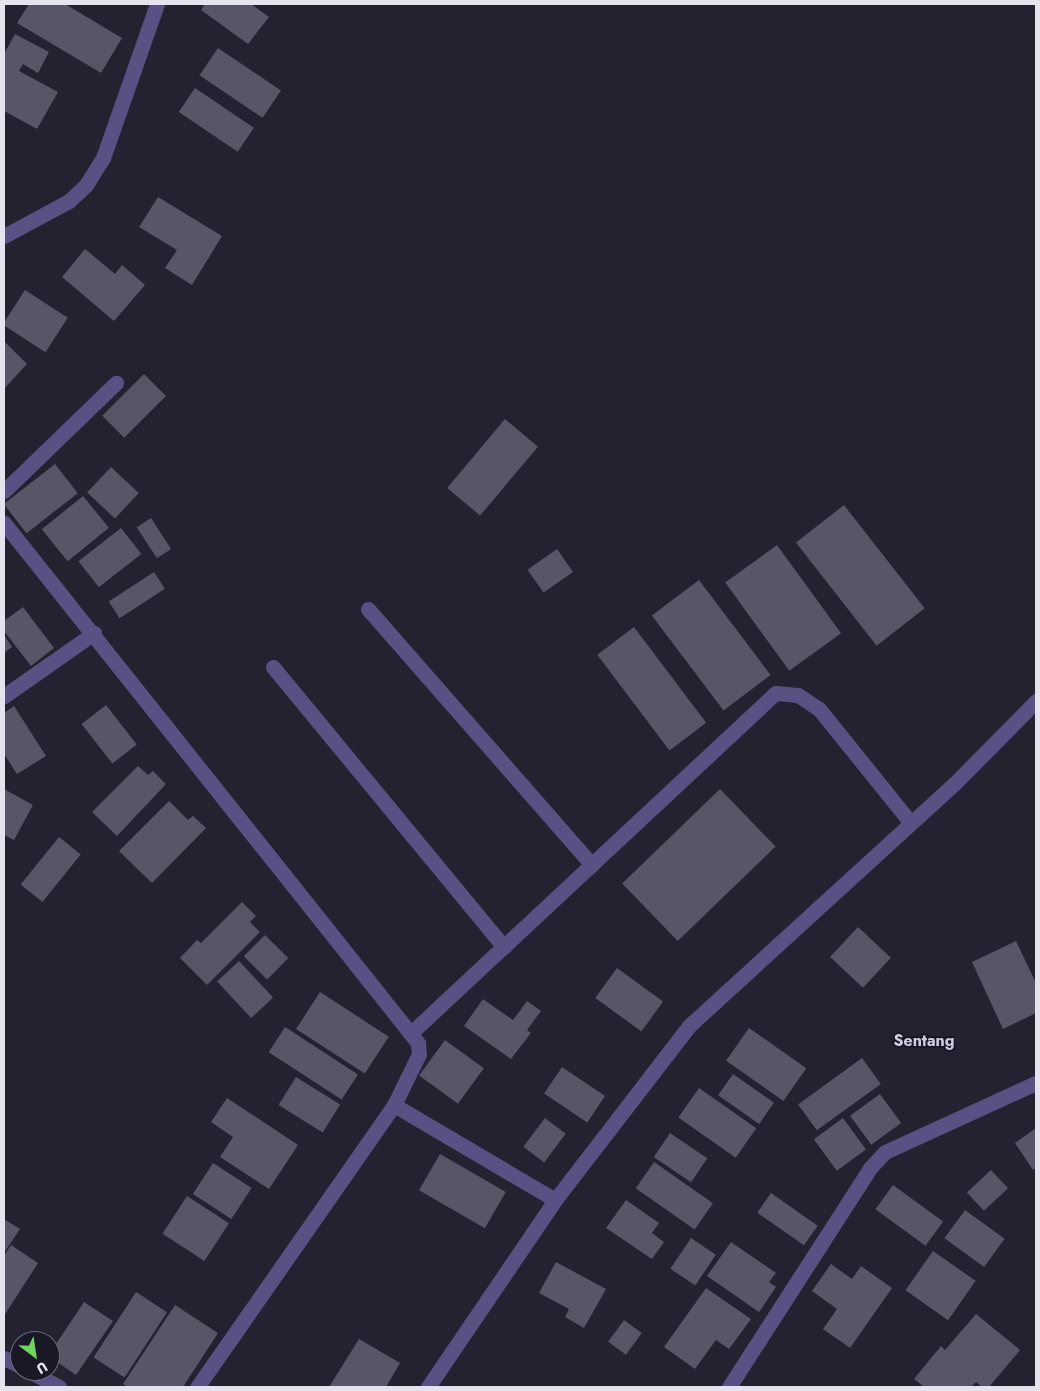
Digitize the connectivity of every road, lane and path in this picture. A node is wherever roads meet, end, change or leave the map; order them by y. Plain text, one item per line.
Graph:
1 (152, 5) edge
2 (4, 236) edge
3 (116, 383) dead end
4 (4, 491) edge
5 (4, 523) edge
6 (368, 609) dead end
7 (94, 633) junction
8 (273, 667) dead end
9 (4, 696) edge
10 (1036, 701) edge
11 (911, 823) junction
12 (592, 865) junction
13 (504, 947) junction
14 (412, 1032) junction
15 (1036, 1083) edge
16 (394, 1105) junction
17 (555, 1200) junction
18 (48, 1381) edge
19 (59, 1387) edge
20 (197, 1387) edge
21 (428, 1387) edge
22 (729, 1387) edge

1 - 2 street
3 - 4 street
5 - 7 street
6 - 12 street
7 - 9 street
7 - 14 street
8 - 13 street
10 - 11 street
11 - 12 street
11 - 17 street
12 - 13 street
13 - 14 street
14 - 16 street
15 - 22 street
16 - 17 street
16 - 20 street
17 - 21 street
18 - 19 street

